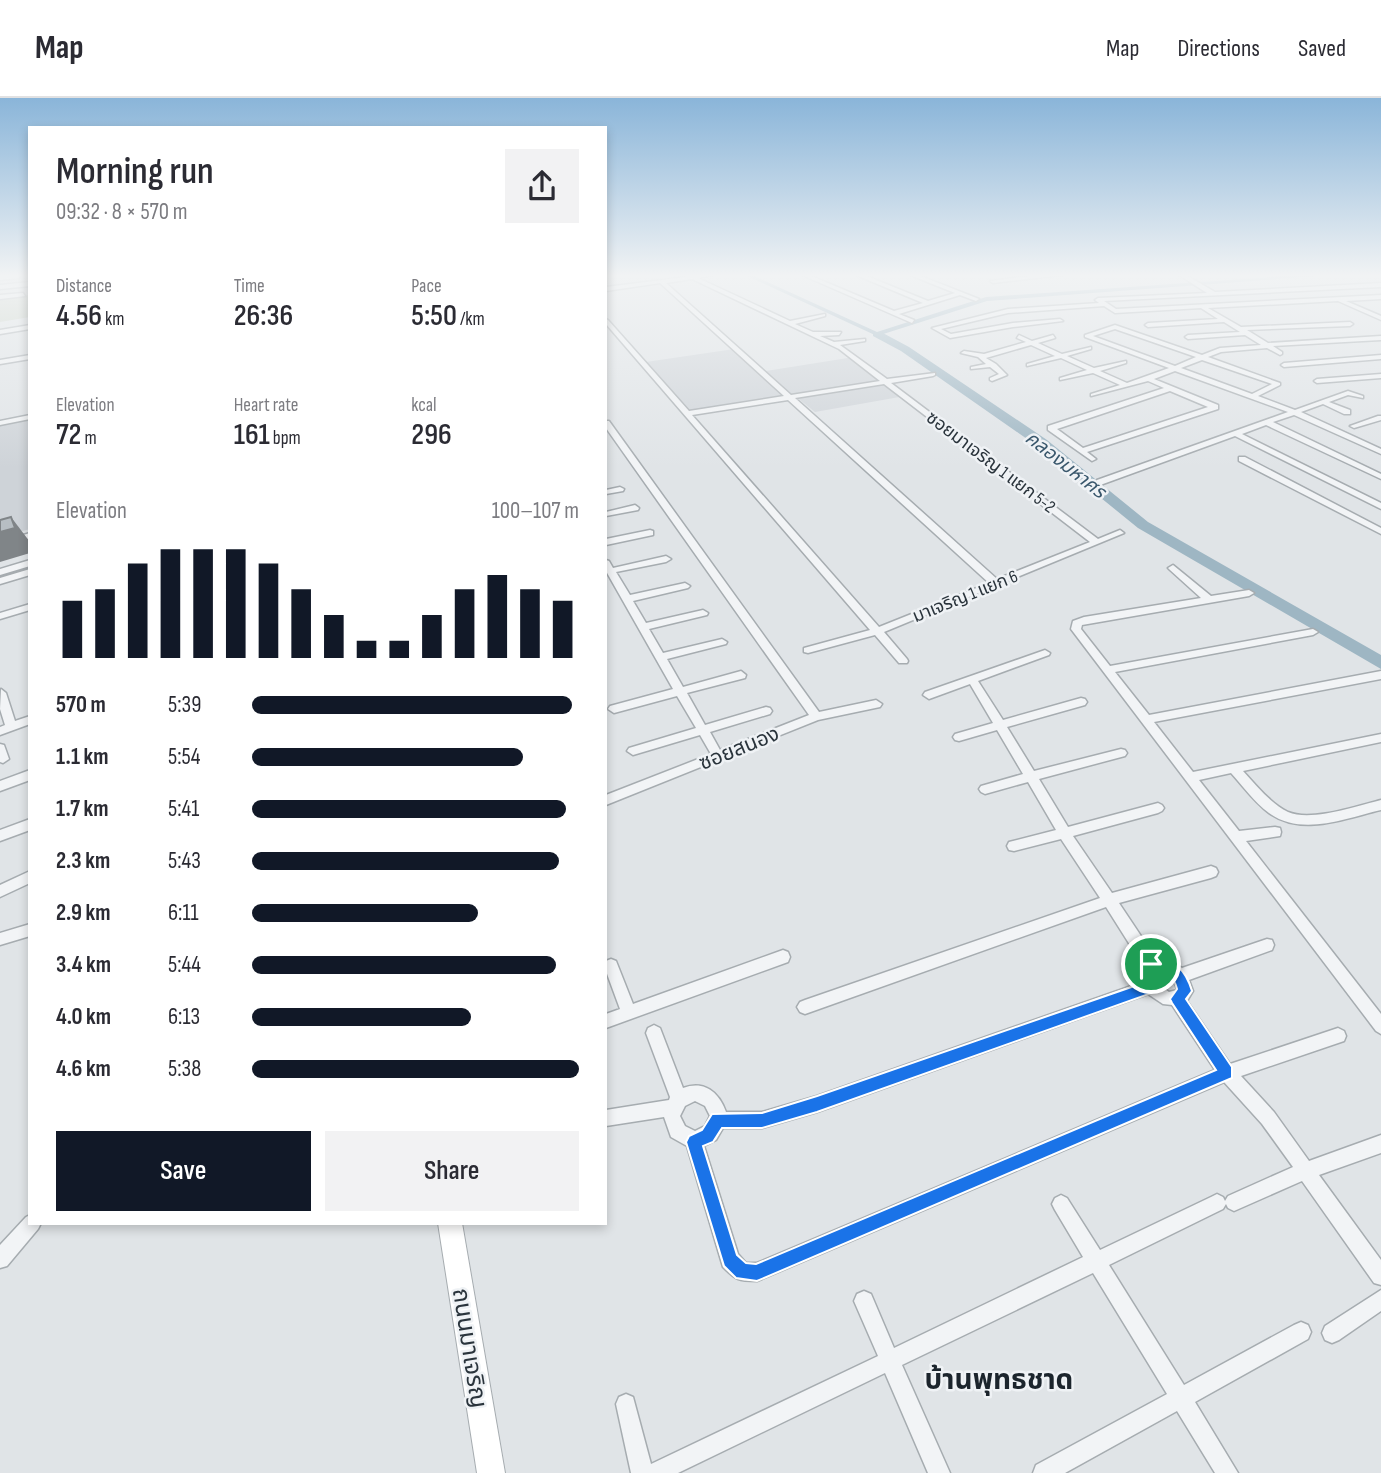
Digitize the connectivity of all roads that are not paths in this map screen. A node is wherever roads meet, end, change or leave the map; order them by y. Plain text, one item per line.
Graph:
1 (622, 339) edge
2 (727, 339) edge
3 (824, 339) edge
4 (1024, 339) edge
5 (1045, 339) edge
6 (1098, 339) edge
7 (1151, 339) edge
8 (1257, 339) edge
9 (1362, 339) edge
10 (863, 340) dead end
11 (1032, 343) junction
12 (834, 344) junction
13 (1267, 345) junction
14 (1089, 348) dead end
15 (964, 353) dead end
16 (1280, 353) dead end
17 (984, 356) junction
18 (1061, 356) junction
19 (28, 357) edge
20 (1203, 357) junction
21 (1381, 357) edge
22 (0, 362) edge
23 (1124, 362) dead end
24 (994, 365) junction
25 (1029, 365) dead end
26 (1284, 365) dead end
27 (973, 368) dead end
28 (1176, 368) junction
29 (1092, 370) junction
30 (933, 374) dead end
31 (1381, 376) edge
32 (992, 379) dead end
33 (1062, 379) dead end
34 (1147, 379) junction
35 (1317, 381) dead end
36 (887, 382) junction
37 (1126, 385) junction
38 (1172, 388) junction
39 (1093, 396) dead end
40 (1253, 396) junction
41 (789, 397) junction
42 (1361, 397) dead end
43 (1323, 402) junction
44 (1294, 412) junction
45 (1347, 412) dead end
46 (686, 414) junction
47 (28, 417) edge
48 (1381, 418) edge
49 (1266, 422) junction
50 (0, 423) edge
51 (607, 424) edge
52 (1354, 426) dead end
53 (1235, 433) junction
54 (1082, 451) junction
55 (1381, 452) edge
56 (1092, 459) dead end
57 (1242, 459) dead end
58 (1381, 477) edge
59 (1331, 481) junction
60 (1100, 482) dead end
61 (620, 489) dead end
62 (1302, 491) junction
63 (607, 492) edge
64 (1381, 506) edge
65 (635, 508) dead end
66 (607, 514) edge
67 (1381, 531) edge
68 (650, 533) dead end
69 (1120, 533) dead end
70 (28, 537) edge
71 (607, 542) edge
72 (1096, 542) junction
73 (0, 544) edge
74 (666, 559) dead end
75 (28, 563) edge
76 (28, 564) edge
77 (608, 567) edge
78 (1173, 568) dead end
79 (0, 569) edge
80 (0, 581) edge
81 (996, 584) junction
82 (685, 586) dead end
83 (1249, 593) dead end
84 (627, 599) junction
85 (1209, 600) junction
86 (28, 608) edge
87 (703, 612) dead end
88 (0, 616) edge
89 (643, 627) junction
90 (875, 632) junction
91 (1313, 632) dead end
92 (722, 642) dead end
93 (807, 650) dead end
94 (1045, 653) dead end
95 (661, 657) junction
96 (903, 661) dead end
97 (1107, 670) junction
98 (741, 675) dead end
99 (1381, 675) edge
100 (973, 681) junction
101 (680, 691) junction
102 (1, 692) edge
103 (929, 695) dead end
104 (1082, 702) dead end
105 (876, 704) dead end
106 (614, 709) dead end
107 (766, 711) dead end
108 (816, 717) junction
109 (1145, 720) junction
110 (28, 721) edge
111 (1003, 726) junction
112 (5, 729) edge
113 (703, 731) junction
114 (959, 737) dead end
115 (1381, 738) edge
116 (714, 750) dead end
117 (633, 751) dead end
118 (1121, 753) dead end
119 (1233, 768) junction
120 (28, 776) edge
121 (1032, 776) junction
122 (1189, 777) junction
123 (0, 786) edge
124 (985, 789) dead end
125 (607, 800) edge
126 (1381, 805) edge
127 (1158, 808) dead end
128 (28, 825) edge
129 (1064, 832) junction
130 (1275, 832) dead end
131 (0, 836) edge
132 (1235, 837) junction
133 (1014, 846) dead end
134 (1211, 872) dead end
135 (28, 878) edge
136 (0, 891) edge
137 (1110, 900) junction
138 (28, 931) edge
139 (0, 939) edge
140 (1268, 945) dead end
141 (783, 957) dead end
142 (1151, 964) junction
143 (611, 966) dead end
144 (1181, 976) junction
145 (1149, 987) junction
146 (1177, 999) junction
147 (806, 1007) dead end
148 (629, 1013) junction
149 (607, 1021) edge
150 (1381, 1027) edge
151 (654, 1033) dead end
152 (1338, 1036) dead end
153 (1227, 1073) junction
154 (677, 1103) junction
155 (607, 1118) edge
156 (718, 1120) junction
157 (694, 1142) junction
158 (1381, 1144) edge
159 (1305, 1171) junction
160 (1061, 1204) dead end
161 (30, 1225) edge
162 (450, 1225) edge
163 (0, 1259) edge
164 (1096, 1261) junction
165 (1381, 1276) edge
166 (1381, 1300) edge
167 (864, 1301) dead end
168 (1301, 1332) dead end
169 (1332, 1333) dead end
170 (889, 1361) junction
171 (1181, 1398) junction
172 (626, 1404) dead end
173 (491, 1473) edge
174 (642, 1473) edge
175 (655, 1473) edge
176 (939, 1473) edge
177 (1044, 1473) edge
178 (1227, 1473) edge

1 - 46 street
2 - 41 street
3 - 12 street
4 - 11 street
5 - 11 street
6 - 28 street
7 - 20 street
8 - 13 street
9 - 13 street
10 - 12 street
11 - 17 street
11 - 18 street
12 - 36 street
13 - 16 street
13 - 20 street
14 - 18 street
15 - 17 street
17 - 24 street
18 - 25 street
18 - 29 street
19 - 22 street
20 - 28 street
20 - 40 street
21 - 26 street
23 - 29 street
24 - 27 street
24 - 32 street
28 - 34 street
28 - 40 street
29 - 33 street
29 - 37 street
30 - 36 street
31 - 35 street
34 - 37 street
34 - 38 street
36 - 41 street
36 - 72 street, ซอยมาเจริญ 1 แยก 5-2
37 - 39 street
38 - 54 street
38 - 54 street
40 - 44 street
41 - 46 street
41 - 81 street
42 - 43 street
43 - 44 street
43 - 45 street
44 - 49 street
44 - 55 street
46 - 90 street
47 - 50 street
48 - 52 street
49 - 53 street
49 - 58 street
51 - 108 street
53 - 59 street
53 - 60 street
54 - 56 street
57 - 62 street
59 - 62 street
59 - 64 street
61 - 63 street
62 - 67 street
65 - 66 street
68 - 71 street
69 - 72 street, มาเจริญ 1 แยก 6
70 - 73 street
72 - 81 street, มาเจริญ 1 แยก 6
74 - 77 street
75 - 79 street
76 - 80 street
77 - 84 street
78 - 85 street
81 - 90 street, มาเจริญ 1 แยก 6
82 - 84 street
83 - 85 street
84 - 89 street
85 - 97 street
86 - 88 street
87 - 89 street
89 - 95 street
90 - 93 street, มาเจริญ 1 แยก 6
90 - 96 street
91 - 97 street
92 - 95 street
94 - 100 street
95 - 101 street
97 - 109 street
98 - 101 street
99 - 109 street
100 - 103 street
100 - 111 street
101 - 106 street
101 - 113 street
102 - 112 street
104 - 111 street
105 - 108 street, ซอยสนอง
107 - 113 street
108 - 125 street, ซอยสนอง
109 - 122 street
110 - 112 street
111 - 114 street
111 - 121 street
113 - 116 street
113 - 117 street
115 - 119 street
118 - 121 street
119 - 122 street
119 - 126 street
120 - 123 street
121 - 124 street
121 - 129 street
122 - 132 street
127 - 129 street
128 - 131 street
129 - 133 street
129 - 137 street
130 - 132 street
132 - 150 street
134 - 137 street
135 - 136 street
137 - 142 street
137 - 147 street
138 - 139 street
140 - 144 street
141 - 148 street
142 - 144 street
142 - 145 street
143 - 148 street
144 - 146 street
145 - 146 street
145 - 156 street
146 - 153 street
148 - 149 street
151 - 154 street
152 - 153 street
153 - 157 street
153 - 159 street
154 - 155 street
154 - 156 street
154 - 157 street
156 - 157 street
158 - 159 street
159 - 164 street
159 - 165 street
160 - 164 street
161 - 163 street
162 - 173 main road, ถนนมาเจริญ
164 - 170 street
164 - 171 street
166 - 169 street
167 - 170 street
168 - 171 street
170 - 175 street
170 - 176 street
171 - 177 street
171 - 178 street
172 - 174 street

